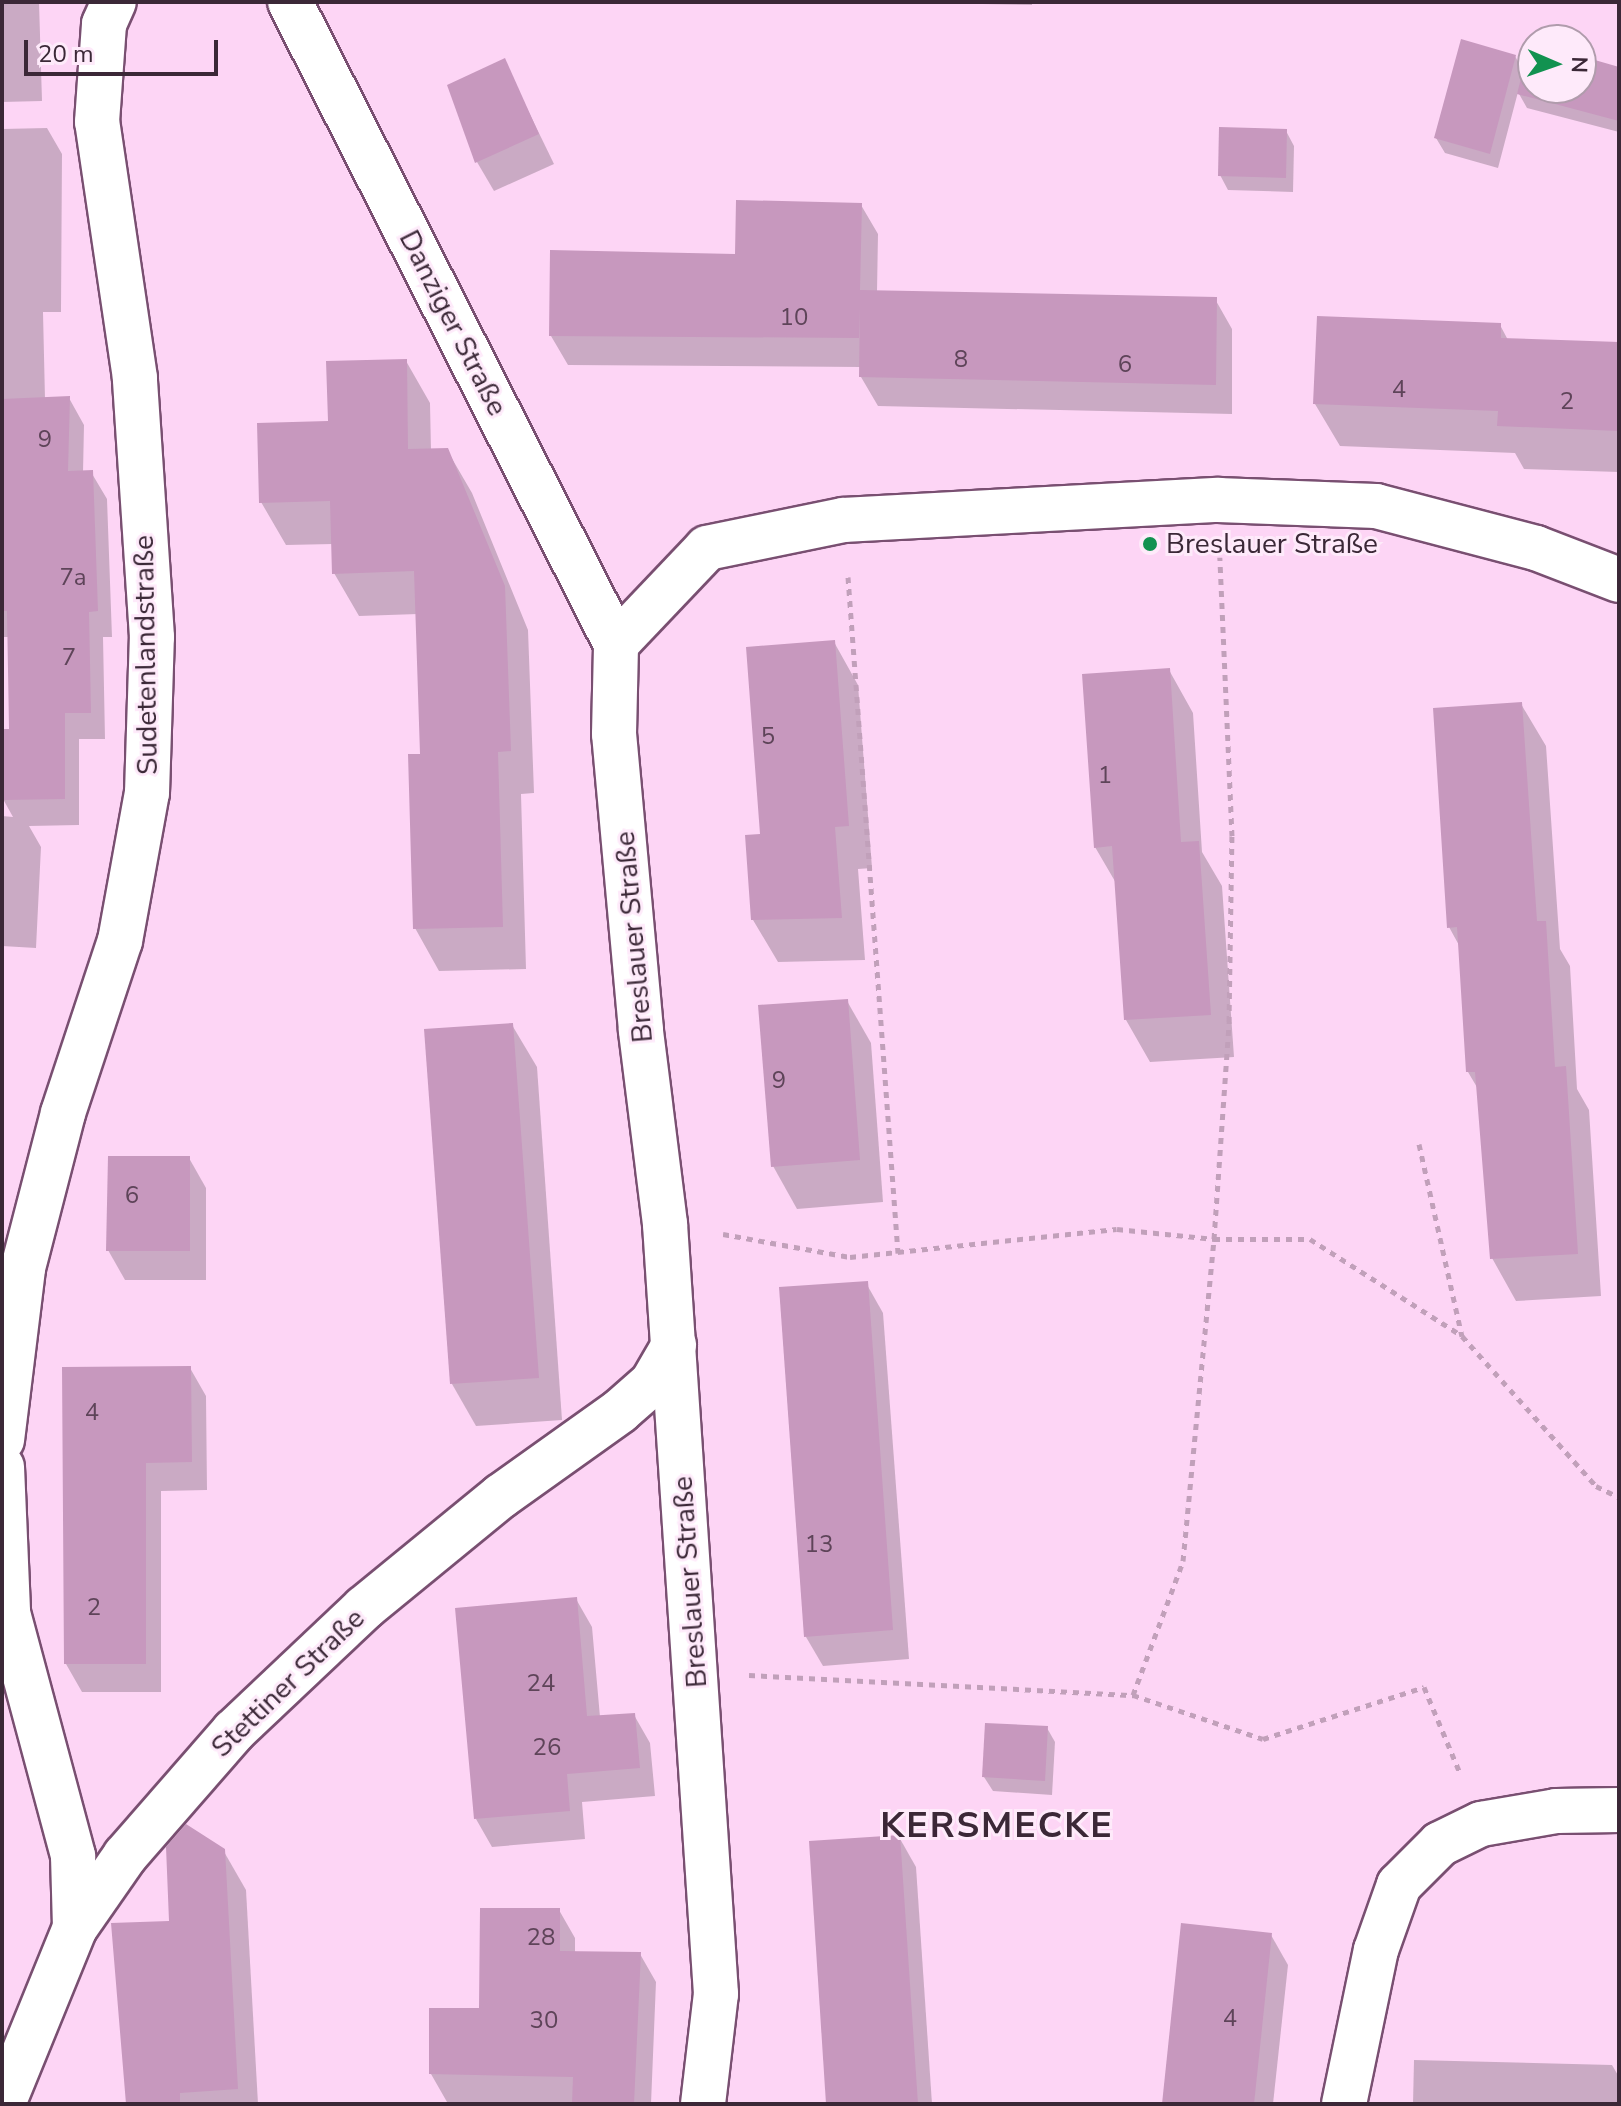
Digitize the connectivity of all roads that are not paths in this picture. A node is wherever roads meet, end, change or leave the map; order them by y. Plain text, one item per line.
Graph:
1 (114, 2) edge
2 (290, 2) edge
3 (1619, 580) edge
4 (616, 644) junction
5 (674, 1345) junction
6 (2, 1440) edge
7 (2, 1467) edge
8 (1619, 1810) edge
9 (75, 1928) junction
10 (708, 2045) junction
11 (3, 2104) edge
12 (703, 2104) edge
13 (719, 2104) edge
14 (1344, 2104) edge

1 - 6 street, Sudetenlandstraße
2 - 4 street, Danziger Straße
3 - 4 street
4 - 5 street, Breslauer Straße
5 - 9 street, Stettiner Straße
5 - 10 street, Breslauer Straße
7 - 9 street
8 - 14 street
9 - 11 street, Stettiner Straße
10 - 12 street, Breslauer Straße
10 - 13 street, Breslauer Straße

